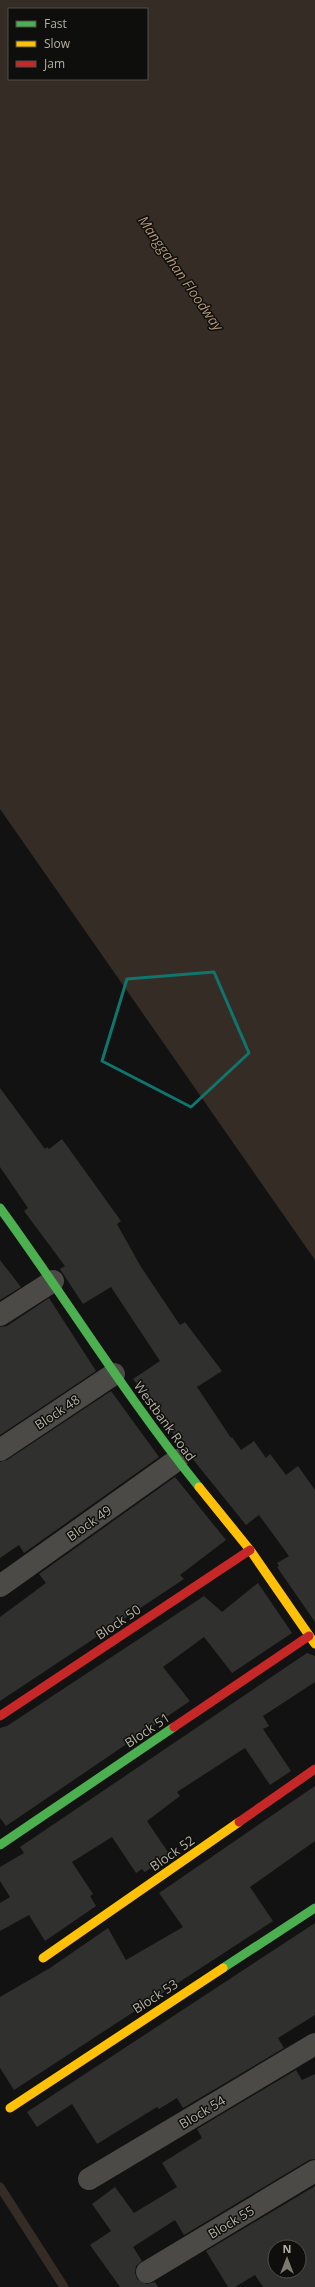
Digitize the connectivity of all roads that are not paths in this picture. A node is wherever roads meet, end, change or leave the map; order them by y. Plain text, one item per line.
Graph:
1 (0, 1208) edge
2 (53, 1281) junction
3 (0, 1315) edge
4 (114, 1374) junction
5 (0, 1450) edge
6 (177, 1460) junction
7 (250, 1550) junction
8 (0, 1586) edge
9 (309, 1636) junction
10 (315, 1644) edge
11 (0, 1716) edge
12 (315, 1769) edge
13 (0, 1845) edge
14 (315, 1908) edge
15 (43, 1958) dead end
16 (315, 2044) edge
17 (10, 2108) dead end
18 (315, 2171) edge
19 (90, 2179) dead end
20 (147, 2272) dead end

1 - 2 street, Westbank Road
2 - 3 street
2 - 4 street, Westbank Road
4 - 5 street, Block 48
4 - 6 street, Westbank Road
6 - 7 street, Westbank Road
6 - 8 street, Block 49
7 - 9 street, Westbank Road
7 - 11 street, Block 50
9 - 10 street, Westbank Road
9 - 13 street, Block 51
12 - 15 street, Block 52
14 - 17 street, Block 53
16 - 19 street, Block 54
18 - 20 street, Block 55

